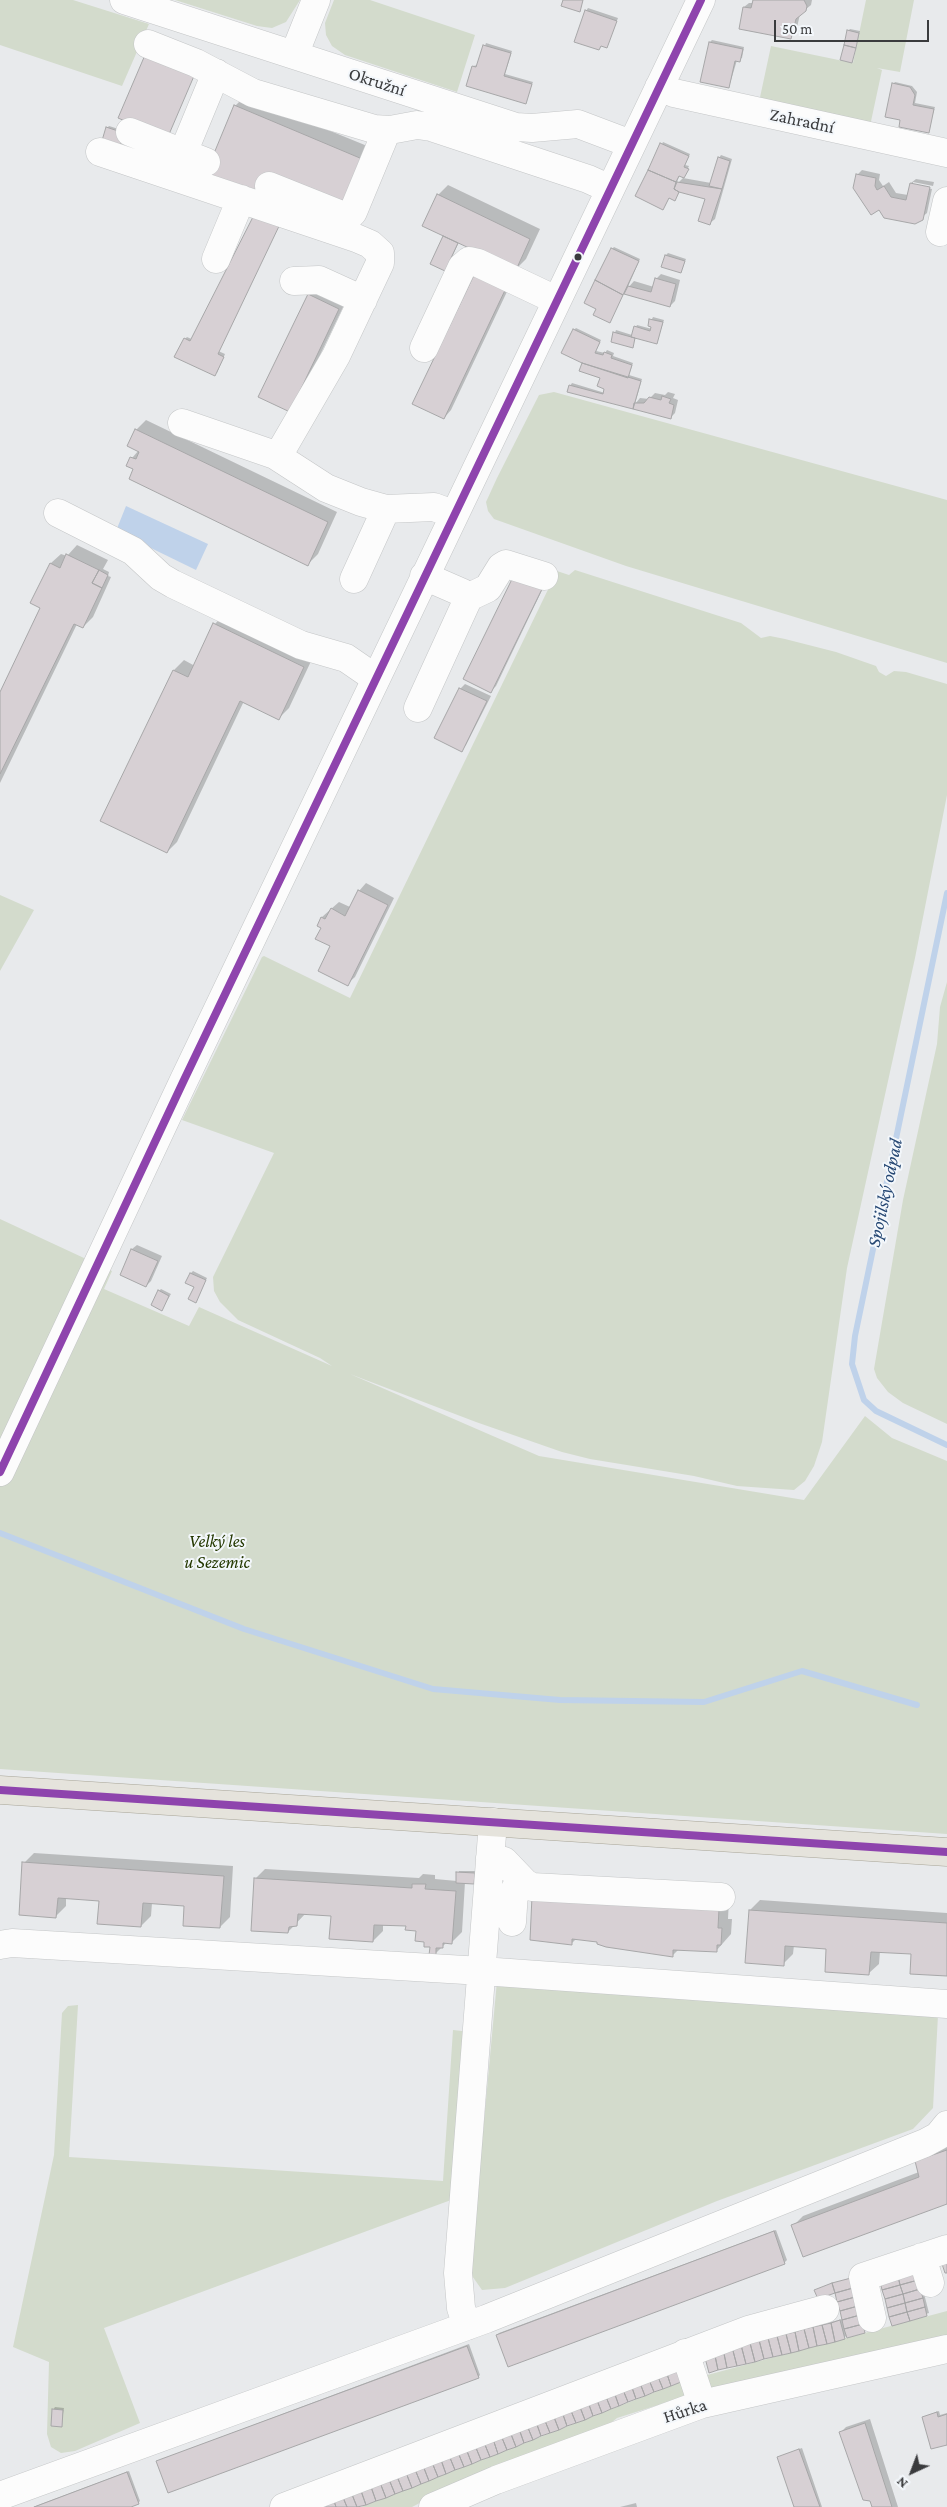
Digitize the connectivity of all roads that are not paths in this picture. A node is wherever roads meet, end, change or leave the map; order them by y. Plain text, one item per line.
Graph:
1 (124, 0) edge
2 (316, 0) edge
3 (701, 0) edge
4 (148, 44) dead end
5 (294, 55) junction
6 (216, 73) junction
7 (658, 87) junction
8 (387, 130) junction
9 (130, 132) dead end
10 (631, 144) junction
11 (100, 152) dead end
12 (947, 153) edge
13 (269, 186) dead end
14 (610, 189) junction
15 (241, 199) junction
16 (947, 201) edge
17 (940, 232) dead end
18 (216, 259) dead end
19 (294, 281) dead end
20 (363, 300) junction
21 (556, 300) junction
22 (424, 348) dead end
23 (182, 423) dead end
24 (278, 456) junction
25 (386, 509) junction
26 (58, 513) dead end
27 (454, 514) junction
28 (424, 576) junction
29 (544, 576) dead end
30 (354, 579) dead end
31 (467, 598) junction
32 (375, 678) junction
33 (418, 708) dead end
34 (0, 1472) edge
35 (0, 1790) edge
36 (494, 1822) junction
37 (947, 1852) edge
38 (490, 1858) junction
39 (520, 1878) junction
40 (721, 1897) dead end
41 (512, 1922) dead end
42 (0, 1945) edge
43 (482, 1971) junction
44 (947, 2004) edge
45 (947, 2126) edge
46 (935, 2253) edge
47 (930, 2283) dead end
48 (825, 2309) dead end
49 (872, 2318) dead end
50 (467, 2326) junction
51 (947, 2349) edge
52 (685, 2353) junction
53 (702, 2404) junction
54 (0, 2496) edge
55 (284, 2507) edge
56 (432, 2507) edge

1 - 5 street, Okružní
2 - 5 street
3 - 7 street
4 - 6 street
5 - 10 street, Okružní
6 - 8 street
6 - 9 street
7 - 10 street
7 - 12 street, Zahradní
8 - 13 street
8 - 14 street
10 - 14 street
11 - 15 street
14 - 21 street
15 - 18 street
15 - 20 street
16 - 17 street
19 - 20 street
20 - 24 street
21 - 22 street
21 - 27 street
23 - 24 street
24 - 25 street
25 - 27 street
25 - 30 street
26 - 32 street
27 - 28 street
28 - 31 street
28 - 32 street
29 - 31 street
31 - 33 street
32 - 34 street
35 - 36 main road
36 - 37 main road
36 - 38 street
38 - 39 street
38 - 43 street
39 - 40 street
39 - 41 street
42 - 43 street
43 - 44 street
43 - 50 street
45 - 50 street
46 - 47 street
46 - 49 street
48 - 52 street
50 - 54 street
51 - 53 street, Hůrka
52 - 53 street
52 - 55 street
53 - 56 street, Hůrka

